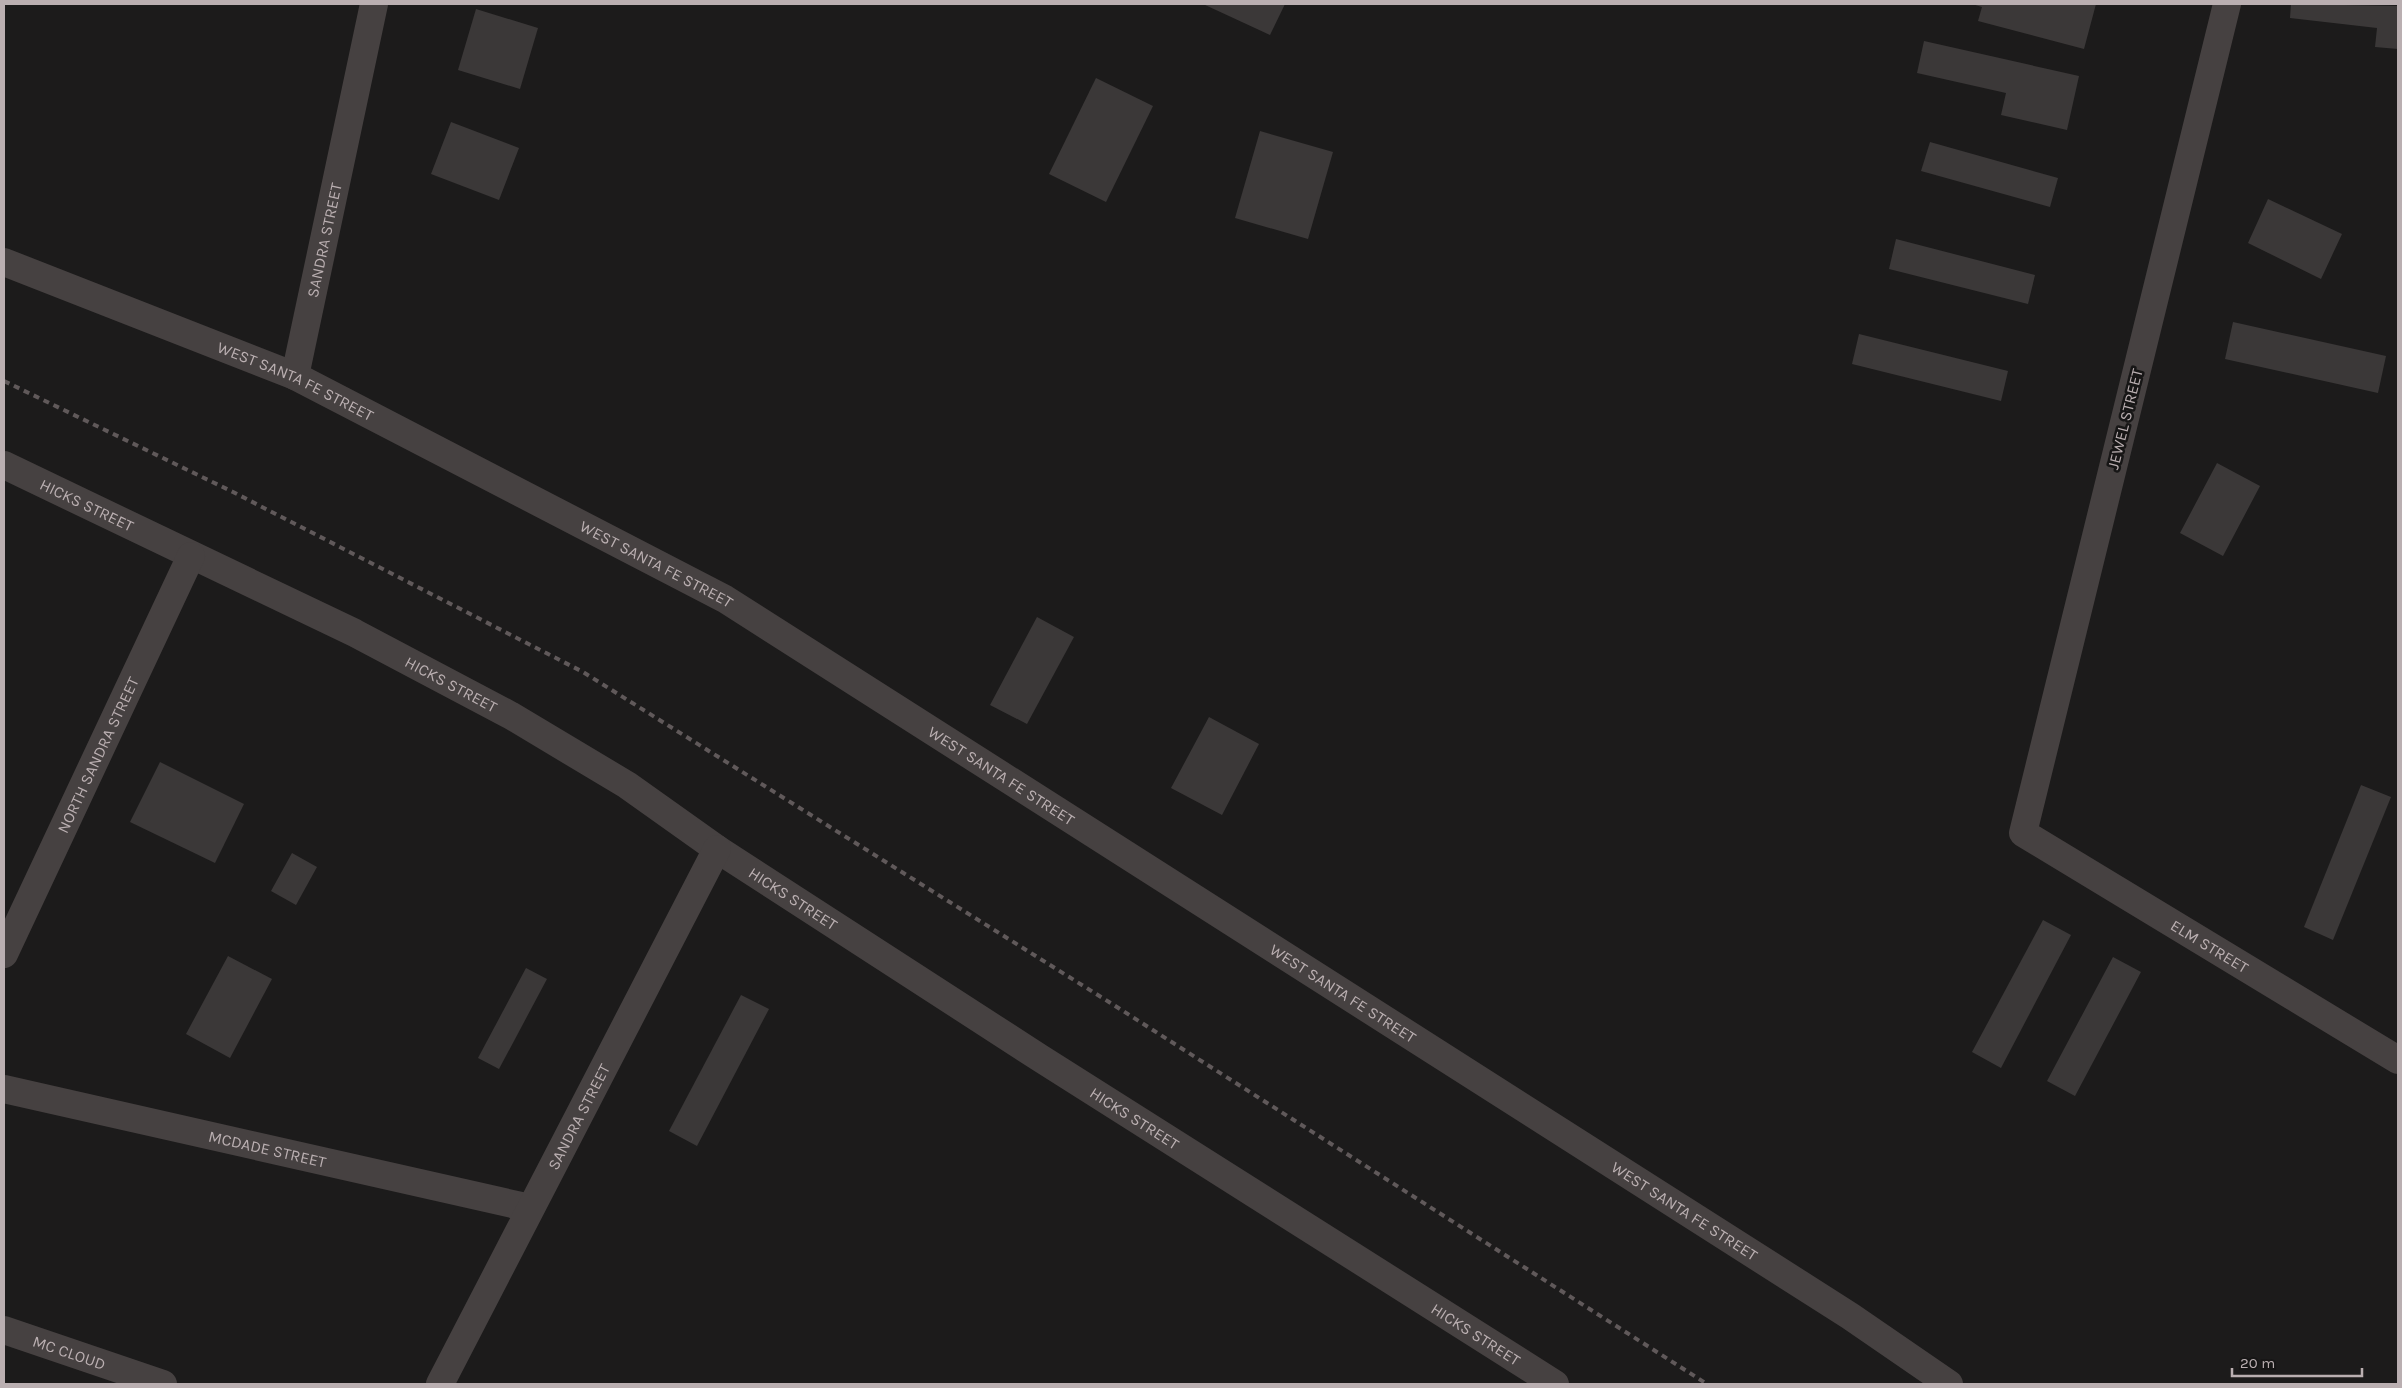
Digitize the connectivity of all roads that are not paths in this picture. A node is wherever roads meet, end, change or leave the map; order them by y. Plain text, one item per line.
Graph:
1 (374, 4) edge
2 (2227, 4) edge
3 (4, 262) edge
4 (295, 376) junction
5 (4, 465) edge
6 (191, 556) junction
7 (2023, 834) joint
8 (717, 849) junction
9 (4, 954) edge
10 (2398, 1060) edge
11 (4, 1089) edge
12 (530, 1208) junction
13 (4, 1330) edge
14 (163, 1384) edge
15 (440, 1384) edge
16 (1555, 1384) edge
17 (1948, 1384) edge

1 - 4 street, SANDRA STREET
2 - 7 street, JEWEL STREET
3 - 4 street, WEST SANTA FE STREET
4 - 17 street, WEST SANTA FE STREET
5 - 6 street, HICKS STREET
6 - 8 street, HICKS STREET
6 - 9 street, NORTH SANDRA STREET
7 - 10 street, ELM STREET
8 - 12 street, SANDRA STREET
8 - 16 street, HICKS STREET
11 - 12 street, MCDADE STREET
12 - 15 street, SANDRA STREET
13 - 14 street, MC CLOUD

